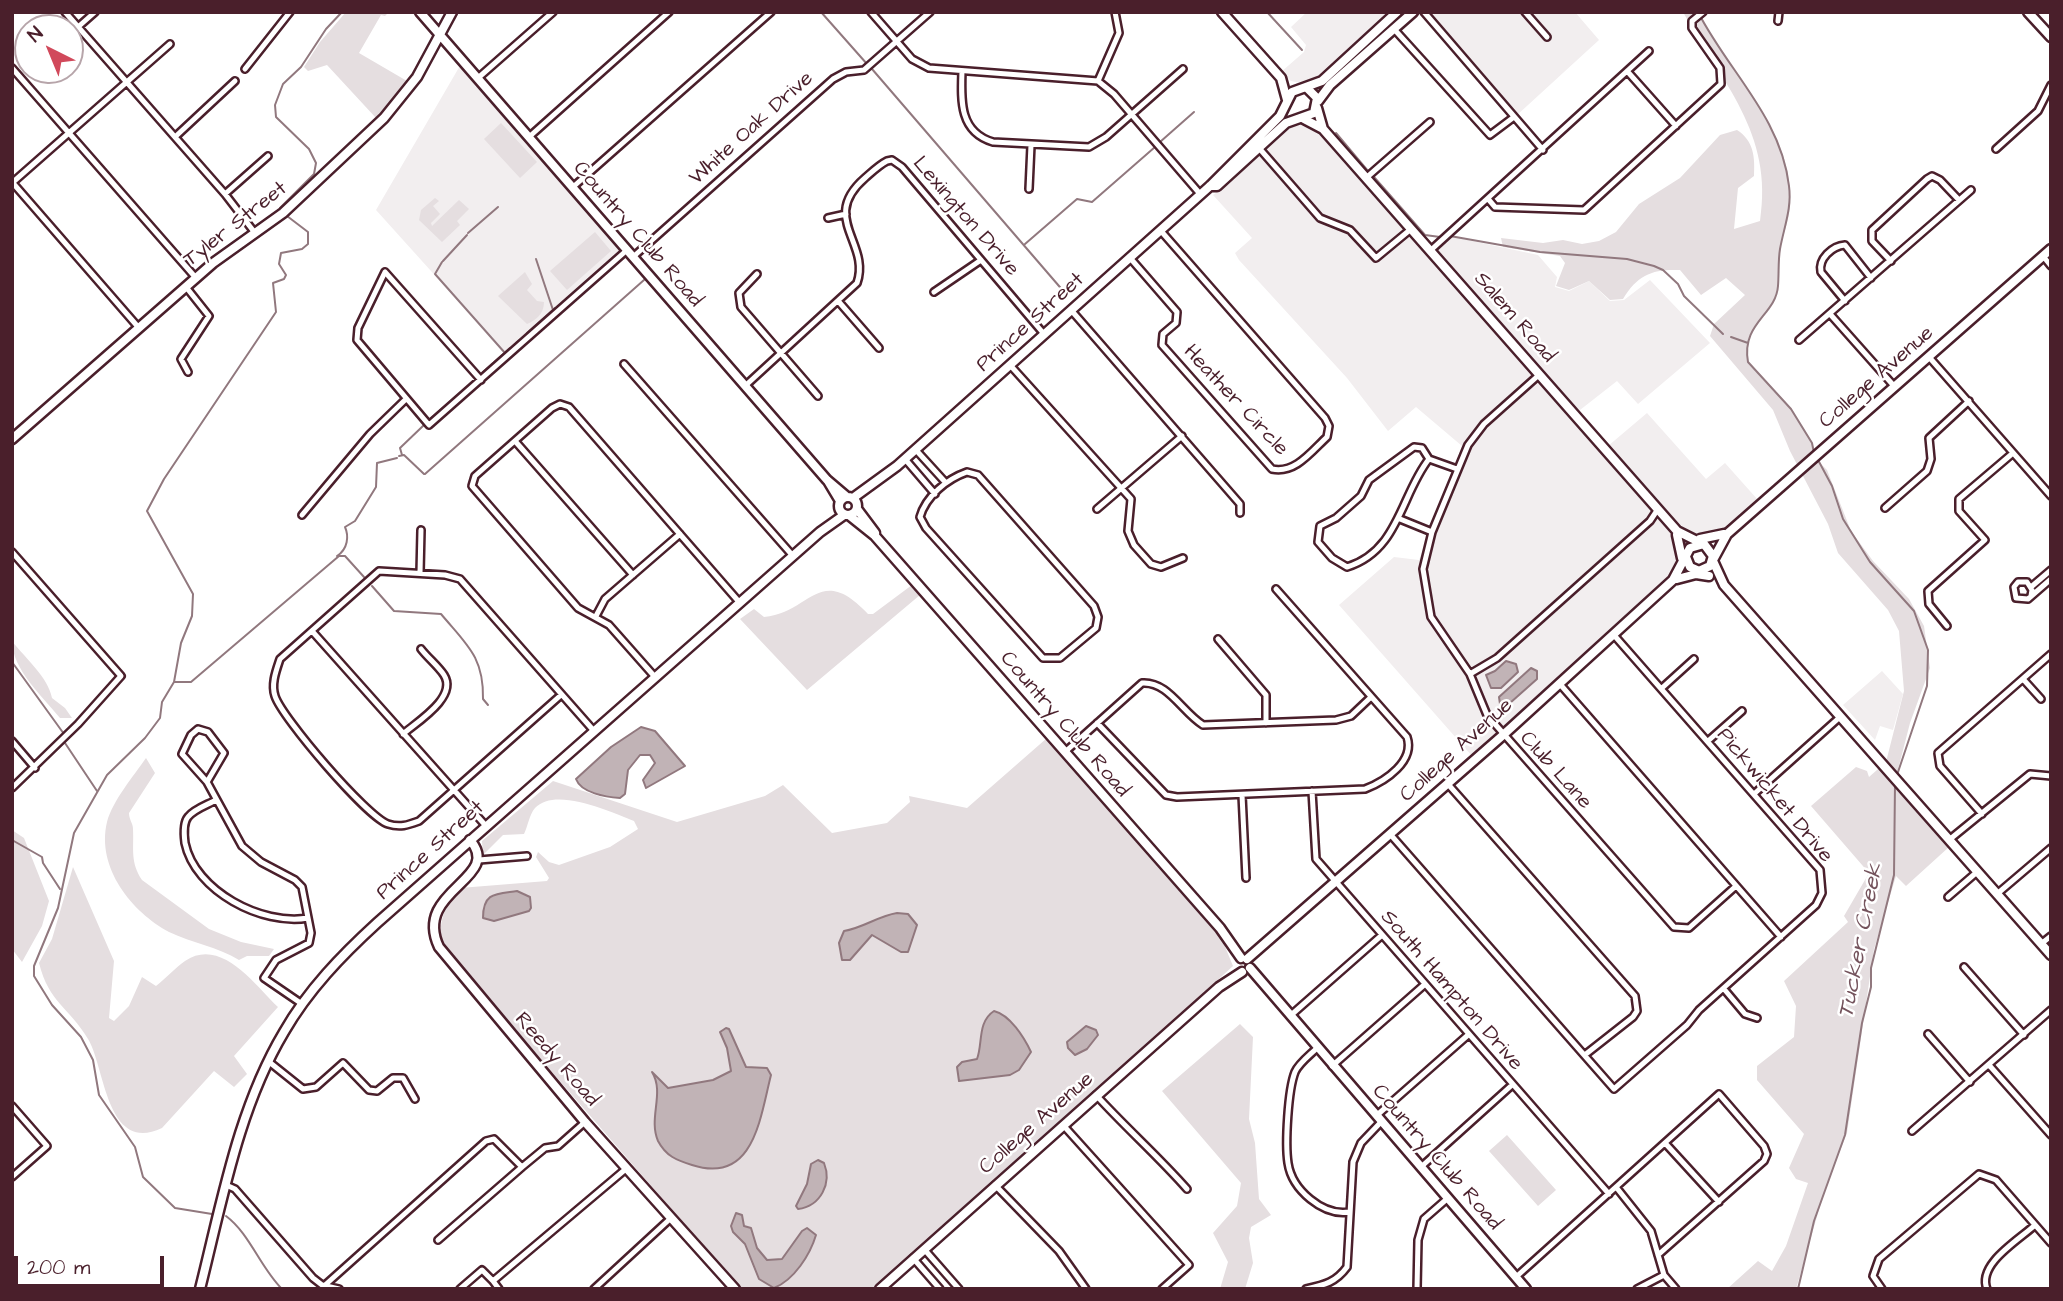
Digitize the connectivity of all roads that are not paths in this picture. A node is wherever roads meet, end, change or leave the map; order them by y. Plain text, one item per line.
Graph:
1 (290, 12) edge
2 (420, 12) edge
3 (452, 12) edge
4 (553, 12) edge
5 (669, 12) edge
6 (771, 12) edge
7 (871, 12) edge
8 (930, 12) edge
9 (1115, 12) edge
10 (1222, 12) edge
11 (1397, 12) edge
12 (1413, 12) edge
13 (1424, 12) edge
14 (1525, 12) edge
15 (1779, 12) edge
16 (1703, 13) edge
17 (2033, 14) edge
18 (1778, 21) dead end
19 (1394, 29) junction
20 (84, 34) edge
21 (441, 35) junction
22 (1547, 37) dead end
23 (2051, 37) edge
24 (1368, 38) junction
25 (897, 42) junction
26 (170, 44) dead end
27 (1649, 51) dead end
28 (1350, 67) junction
29 (12, 68) edge
30 (245, 69) dead end
31 (1183, 69) dead end
32 (962, 71) junction
33 (1627, 71) junction
34 (478, 78) junction
35 (1281, 79) junction
36 (236, 81) dead end
37 (1098, 81) junction
38 (126, 82) junction
39 (2051, 85) edge
40 (1303, 88) junction
41 (1287, 102) junction
42 (1317, 104) junction
43 (1132, 114) junction
44 (1514, 117) junction
45 (1302, 119) junction
46 (1430, 122) dead end
47 (1676, 126) junction
48 (1323, 129) junction
49 (69, 132) junction
50 (529, 136) junction
51 (175, 137) junction
52 (1031, 145) junction
53 (1259, 149) junction
54 (1996, 149) dead end
55 (1543, 150) junction
56 (268, 156) dead end
57 (1366, 178) junction
58 (12, 182) edge
59 (1214, 186) junction
60 (573, 187) junction
61 (1029, 189) dead end
62 (1971, 190) dead end
63 (225, 194) junction
64 (1201, 195) junction
65 (1489, 200) junction
66 (1959, 200) junction
67 (846, 214) junction
68 (828, 218) dead end
69 (1411, 229) junction
70 (1161, 231) junction
71 (255, 233) junction
72 (2051, 249) edge
73 (1431, 250) junction
74 (630, 253) junction
75 (2043, 256) junction
76 (1130, 259) junction
77 (981, 260) junction
78 (1891, 261) junction
79 (2051, 266) edge
80 (757, 274) dead end
81 (196, 278) junction
82 (1871, 278) junction
83 (186, 286) junction
84 (934, 292) dead end
85 (1845, 301) junction
86 (839, 302) junction
87 (1072, 310) junction
88 (1830, 314) junction
89 (139, 328) junction
90 (1044, 334) junction
91 (1799, 340) dead end
92 (879, 348) dead end
93 (781, 354) junction
94 (1929, 357) junction
95 (624, 364) dead end
96 (1010, 365) junction
97 (188, 372) dead end
98 (1540, 374) junction
99 (481, 380) junction
100 (745, 386) junction
101 (1894, 386) junction
102 (817, 396) dead end
103 (406, 399) junction
104 (1969, 401) junction
105 (1182, 436) junction
106 (12, 439) edge
107 (515, 441) junction
108 (915, 449) junction
109 (2013, 453) junction
110 (905, 459) junction
111 (1429, 459) junction
112 (1457, 469) junction
113 (946, 483) junction
114 (1122, 488) junction
115 (935, 494) junction
116 (2051, 496) edge
117 (848, 506) junction
118 (1885, 508) dead end
119 (1097, 509) dead end
120 (1658, 509) junction
121 (1240, 513) dead end
122 (302, 515) dead end
123 (1664, 516) junction
124 (1400, 519) junction
125 (1650, 521) junction
126 (421, 530) dead end
127 (1432, 532) junction
128 (1677, 533) junction
129 (680, 534) junction
130 (1725, 534) junction
131 (1700, 542) junction
132 (12, 552) edge
133 (1686, 555) junction
134 (793, 556) junction
135 (1182, 558) dead end
136 (1714, 558) junction
137 (1681, 565) junction
138 (2051, 570) edge
139 (1698, 571) junction
140 (420, 573) junction
141 (633, 575) junction
142 (1709, 576) junction
143 (2051, 579) edge
144 (1675, 580) junction
145 (1723, 582) junction
146 (2031, 587) junction
147 (1276, 589) dead end
148 (2031, 596) junction
149 (740, 603) junction
150 (596, 616) junction
151 (1947, 626) dead end
152 (312, 631) junction
153 (1613, 634) junction
154 (1218, 639) dead end
155 (421, 649) dead end
156 (2051, 654) edge
157 (1694, 659) dead end
158 (1470, 674) junction
159 (655, 677) junction
160 (2022, 679) junction
161 (1559, 683) junction
162 (1662, 688) junction
163 (561, 695) junction
164 (1370, 698) junction
165 (2041, 699) dead end
166 (1742, 711) dead end
167 (1840, 717) junction
168 (1097, 723) junction
169 (1266, 723) junction
170 (594, 731) junction
171 (402, 734) junction
172 (1503, 736) junction
173 (12, 741) edge
174 (1708, 741) junction
175 (1065, 752) junction
176 (35, 768) junction
177 (2051, 776) edge
178 (207, 782) junction
179 (1447, 783) junction
180 (12, 788) edge
181 (1312, 791) junction
182 (453, 792) junction
183 (1754, 794) junction
184 (1242, 795) junction
185 (216, 800) junction
186 (1982, 814) junction
187 (486, 826) junction
188 (1390, 834) junction
189 (470, 840) junction
190 (1950, 840) junction
191 (2051, 848) edge
192 (527, 856) dead end
193 (479, 860) junction
194 (1977, 872) junction
195 (1245, 878) dead end
196 (1336, 883) junction
197 (1736, 886) junction
198 (1997, 894) junction
199 (1948, 897) dead end
200 (308, 918) junction
201 (1382, 935) junction
202 (2051, 936) edge
203 (1782, 937) junction
204 (2041, 944) junction
205 (2051, 955) edge
206 (1244, 965) junction
207 (1964, 967) dead end
208 (1424, 985) junction
209 (1724, 989) junction
210 (302, 1004) junction
211 (2051, 1010) edge
212 (1290, 1016) junction
213 (1757, 1018) dead end
214 (1928, 1034) dead end
215 (1468, 1035) junction
216 (2024, 1035) junction
217 (1317, 1048) junction
218 (1586, 1054) junction
219 (268, 1061) junction
220 (1989, 1065) junction
221 (1332, 1066) junction
222 (1970, 1082) junction
223 (1512, 1086) junction
224 (1096, 1095) junction
225 (415, 1098) dead end
226 (12, 1106) edge
227 (1378, 1119) junction
228 (2051, 1120) edge
229 (585, 1122) junction
230 (1063, 1125) junction
231 (2043, 1126) junction
232 (1912, 1131) dead end
233 (2051, 1135) edge
234 (1665, 1143) junction
235 (522, 1167) junction
236 (1421, 1167) junction
237 (626, 1168) junction
238 (12, 1177) edge
239 (226, 1185) junction
240 (995, 1185) junction
241 (1616, 1188) junction
242 (1187, 1189) dead end
243 (1609, 1194) junction
244 (1448, 1198) junction
245 (1718, 1202) junction
246 (1349, 1212) junction
247 (671, 1218) junction
248 (2035, 1225) junction
249 (438, 1240) dead end
250 (2051, 1243) edge
251 (923, 1249) junction
252 (1658, 1255) junction
253 (913, 1258) junction
254 (944, 1272) junction
255 (1664, 1275) junction
256 (1516, 1277) junction
257 (494, 1282) junction
258 (934, 1282) junction
259 (324, 1286) junction
260 (200, 1289) edge
261 (339, 1289) edge
262 (460, 1289) edge
263 (499, 1289) edge
264 (594, 1289) edge
265 (734, 1289) edge
266 (880, 1289) edge
267 (940, 1289) edge
268 (959, 1289) edge
269 (1086, 1289) edge
270 (1162, 1289) edge
271 (1306, 1289) edge
272 (1417, 1289) edge
273 (1526, 1289) edge
274 (1637, 1289) edge
275 (1676, 1289) edge
276 (1882, 1289) edge
277 (1987, 1289) edge

1 - 30 street
2 - 21 street, Country Club Road
3 - 21 street, Tyler Street
4 - 34 street
5 - 50 street
6 - 60 street
7 - 25 street
8 - 25 street, White Oak Drive
9 - 37 street
10 - 35 street
11 - 24 street
12 - 19 street
13 - 44 street
14 - 22 street
15 - 18 street
16 - 47 street
17 - 23 street
19 - 28 street
19 - 44 street
20 - 38 street
21 - 34 street, Country Club Road
21 - 71 street, Tyler Street
24 - 28 street
24 - 40 street
25 - 32 street
25 - 74 street, White Oak Drive
26 - 38 street
27 - 33 street
28 - 42 street
29 - 49 street
31 - 43 street
32 - 37 street
32 - 52 street
33 - 47 street
33 - 55 street
34 - 50 street, Country Club Road
35 - 40 street
35 - 41 street
36 - 51 street
37 - 43 street
38 - 49 street
38 - 51 street
39 - 54 street
40 - 41 street
40 - 42 street
41 - 45 street
41 - 59 street, Prince Street
42 - 45 street
42 - 48 street, Salem Road
43 - 52 street
43 - 64 street
44 - 55 street
45 - 48 street, Salem Road
45 - 53 street, Prince Street
46 - 57 street
47 - 65 street
48 - 57 street, Salem Road
49 - 58 street
49 - 81 street
50 - 60 street, Country Club Road
51 - 63 street
52 - 61 street
53 - 59 street, Prince Street
53 - 69 street
55 - 65 street
56 - 63 street
57 - 69 street, Salem Road
58 - 89 street
59 - 64 street, Prince Street
60 - 74 street, Country Club Road
62 - 66 street
63 - 71 street
64 - 70 street, Prince Street
65 - 73 street
66 - 78 street
66 - 78 street
67 - 68 street
67 - 77 street, Lexington Drive
67 - 86 street
69 - 73 street, Salem Road
70 - 76 street, Prince Street
70 - 76 street, Heather Circle
71 - 81 street, Tyler Street
72 - 75 street, College Avenue
73 - 98 street, Salem Road
74 - 99 street, White Oak Drive
74 - 100 street, Country Club Road
75 - 79 street
75 - 94 street, College Avenue
76 - 87 street, Prince Street
77 - 84 street
77 - 90 street, Lexington Drive
78 - 82 street
80 - 93 street
81 - 83 street, Tyler Street
82 - 85 street
82 - 85 street
83 - 89 street, Tyler Street
83 - 97 street
85 - 88 street
86 - 92 street
86 - 93 street
87 - 90 street, Prince Street
87 - 105 street
88 - 91 street
88 - 101 street
89 - 106 street, Tyler Street
90 - 96 street, Prince Street
93 - 100 street
93 - 102 street
94 - 101 street, College Avenue
94 - 104 street
95 - 134 street
96 - 108 street, Prince Street
96 - 114 street
98 - 112 street, Club Lane
98 - 120 street, Salem Road
99 - 103 street, White Oak Drive
99 - 103 street
100 - 117 street, Country Club Road
101 - 130 street, College Avenue
103 - 122 street
104 - 109 street
104 - 118 street
105 - 114 street
105 - 121 street
107 - 129 street
107 - 141 street
107 - 150 street
108 - 110 street, Prince Street
108 - 113 street
109 - 116 street
109 - 151 street
110 - 115 street
110 - 117 street, Prince Street
111 - 112 street
111 - 124 street
111 - 124 street
112 - 127 street, Club Lane
113 - 115 street
113 - 115 street
114 - 119 street
114 - 135 street
117 - 134 street, Prince Street
117 - 175 street, Country Club Road
120 - 123 street, Salem Road
120 - 125 street
123 - 125 street
123 - 128 street, Salem Road
124 - 127 street
125 - 158 street
126 - 140 street
127 - 158 street, Club Lane
128 - 131 street, Salem Road
128 - 133 street, Salem Road
128 - 137 street
129 - 141 street
129 - 149 street
130 - 131 street, College Avenue
130 - 136 street, College Avenue
131 - 133 street
131 - 136 street
132 - 176 street
133 - 137 street, College Avenue
133 - 139 street
134 - 149 street, Prince Street
136 - 139 street
136 - 145 street
137 - 144 street, College Avenue
138 - 146 street
139 - 142 street
139 - 144 street, College Avenue
140 - 152 street
140 - 163 street
141 - 150 street
142 - 144 street
142 - 145 street
143 - 148 street
144 - 153 street, College Avenue
145 - 167 street
146 - 148 street
146 - 148 street
147 - 164 street
149 - 159 street, Prince Street
150 - 159 street
152 - 171 street
152 - 182 street
153 - 161 street, College Avenue
153 - 162 street, Pickwicket Drive
154 - 169 street
155 - 171 street
156 - 160 street
157 - 162 street
158 - 172 street, Club Lane
159 - 170 street, Prince Street
160 - 165 street
160 - 186 street
161 - 172 street, College Avenue
161 - 197 street
162 - 174 street, Pickwicket Drive
163 - 170 street
163 - 182 street
164 - 169 street
164 - 181 street
166 - 174 street
167 - 183 street
167 - 190 street
168 - 169 street
168 - 175 street
168 - 184 street
170 - 187 street, Prince Street
171 - 182 street
172 - 179 street, College Avenue
172 - 197 street, Club Lane
173 - 176 street
174 - 183 street, Pickwicket Drive
175 - 206 street, Country Club Road
176 - 180 street
177 - 186 street
178 - 178 street
178 - 185 street
179 - 188 street, College Avenue
179 - 218 street
181 - 184 street
181 - 196 street, South Hampton Drive
182 - 187 street
183 - 203 street, Pickwicket Drive
184 - 195 street
185 - 200 street
185 - 200 street
186 - 190 street
187 - 189 street, Prince Street
188 - 196 street, College Avenue
188 - 218 street
189 - 193 street
189 - 210 street, Prince Street
190 - 194 street
191 - 198 street
192 - 193 street
193 - 229 street, Reedy Road
194 - 198 street
194 - 199 street
196 - 201 street, South Hampton Drive
196 - 206 street, College Avenue
197 - 203 street
198 - 204 street
200 - 210 street
201 - 208 street, South Hampton Drive
201 - 212 street
202 - 204 street
203 - 209 street, Pickwicket Drive
204 - 205 street
206 - 212 street, Country Club Road
206 - 224 street, College Avenue
207 - 216 street
208 - 215 street, South Hampton Drive
208 - 221 street
209 - 213 street
209 - 218 street, Pickwicket Drive
210 - 219 street, Prince Street
211 - 216 street
212 - 217 street, Country Club Road
214 - 222 street
215 - 223 street, South Hampton Drive
215 - 227 street
216 - 220 street
217 - 221 street, Country Club Road
217 - 246 street
219 - 225 street
219 - 239 street, Prince Street
220 - 222 street
220 - 231 street
221 - 227 street, Country Club Road
222 - 232 street
223 - 236 street
223 - 243 street, South Hampton Drive
224 - 230 street, College Avenue
224 - 242 street
226 - 238 street
227 - 236 street, Country Club Road
227 - 246 street
228 - 231 street
229 - 235 street
229 - 237 street, Reedy Road
230 - 240 street, College Avenue
230 - 270 street
231 - 233 street
234 - 241 street
234 - 245 street
234 - 245 street
235 - 249 street
235 - 259 street
236 - 244 street, Country Club Road
237 - 247 street, Reedy Road
237 - 257 street
239 - 259 street
239 - 260 street, Prince Street
240 - 251 street, College Avenue
240 - 269 street
241 - 243 street
241 - 252 street
243 - 256 street
244 - 256 street, Country Club Road
244 - 272 street
245 - 252 street
246 - 271 street
247 - 264 street
247 - 265 street, Reedy Road
248 - 250 street
248 - 276 street
248 - 277 street
251 - 253 street, College Avenue
251 - 254 street
252 - 255 street
253 - 258 street
253 - 266 street, College Avenue
254 - 258 street
254 - 268 street
255 - 274 street
255 - 275 street
256 - 273 street, Country Club Road
257 - 262 street
257 - 263 street
258 - 267 street
259 - 261 street

